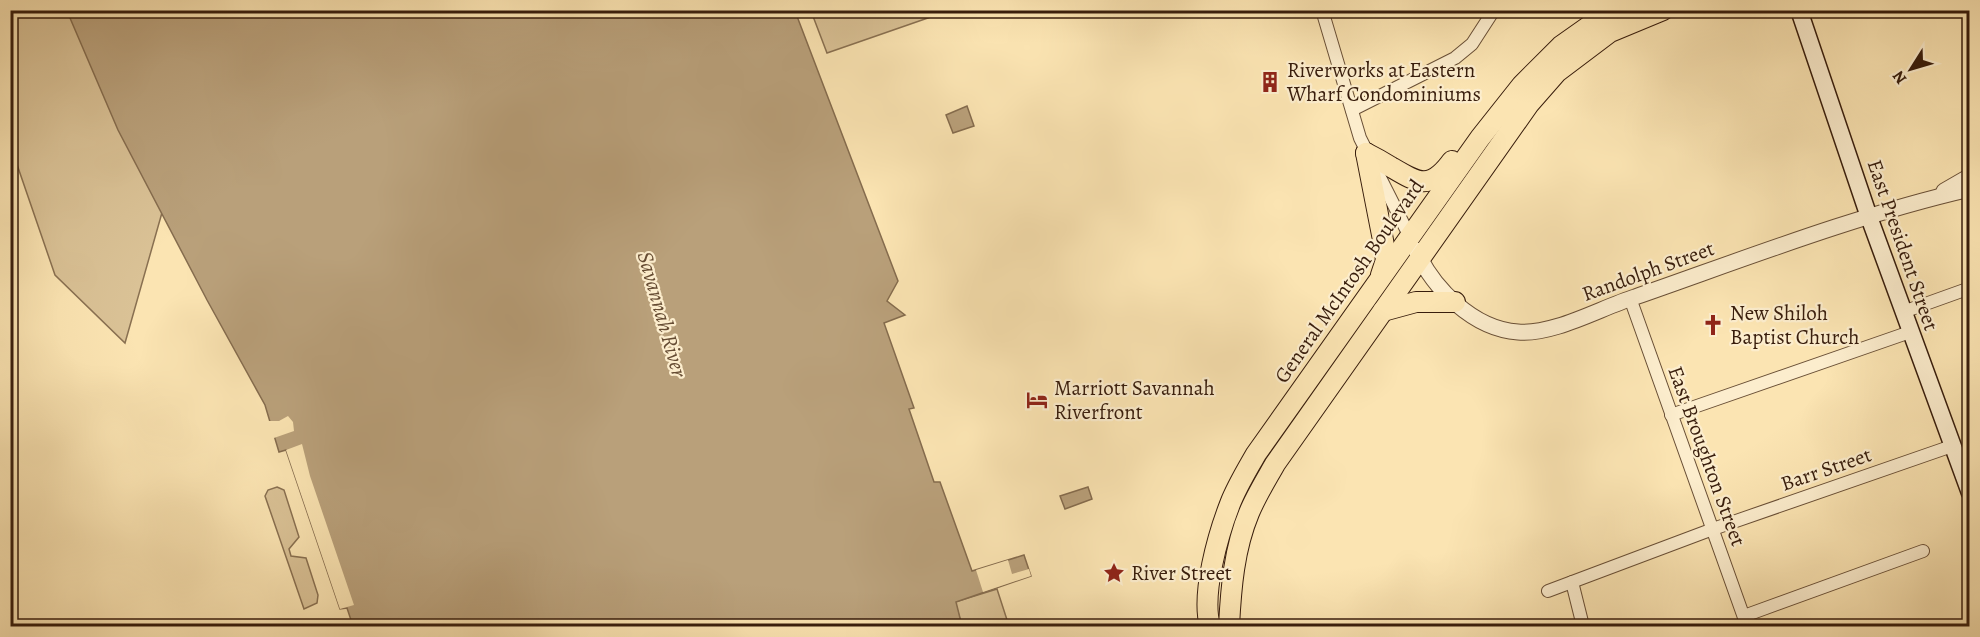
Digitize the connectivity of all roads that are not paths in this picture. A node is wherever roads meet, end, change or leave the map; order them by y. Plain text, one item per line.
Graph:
1 (1322, 10) edge
2 (1494, 10) edge
3 (1612, 10) edge
4 (1663, 10) edge
5 (1799, 10) edge
6 (1522, 85) junction
7 (1352, 110) junction
8 (1366, 153) junction
9 (1970, 176) edge
10 (1970, 189) edge
11 (1935, 197) junction
12 (1869, 217) junction
13 (1410, 237) junction
14 (1420, 259) junction
15 (1381, 278) junction
16 (1970, 288) edge
17 (1630, 298) junction
18 (1455, 302) junction
19 (1383, 311) junction
20 (1903, 312) junction
21 (1910, 332) junction
22 (1671, 415) junction
23 (1952, 446) junction
24 (1970, 494) edge
25 (1713, 529) junction
26 (1923, 551) dead end
27 (1572, 582) junction
28 (1548, 591) dead end
29 (1746, 621) edge
30 (1210, 627) edge
31 (1229, 627) edge
32 (1583, 627) edge

1 - 7 street
2 - 7 street
3 - 6 main road, General McIntosh Boulevard
4 - 14 main road
5 - 12 main road, East President Street
6 - 8 main road
6 - 13 main road, General McIntosh Boulevard
7 - 8 street
8 - 13 street
8 - 15 main road
9 - 11 street, Randolph Street
10 - 11 street, Randolph Street
11 - 12 street, Randolph Street
12 - 17 street, Randolph Street
12 - 20 main road, East President Street
13 - 14 street, Randolph Street
13 - 15 main road, General McIntosh Boulevard
14 - 18 street, Randolph Street
14 - 19 main road
15 - 30 main road, General McIntosh Boulevard
16 - 20 street
17 - 18 street, Randolph Street
17 - 22 street, East Broughton Street
18 - 19 main road
19 - 31 main road
20 - 21 main road, East President Street
21 - 22 street
21 - 23 main road, East President Street
22 - 25 street, East Broughton Street
23 - 24 main road, East President Street
23 - 25 street, Barr Street
25 - 27 street, Barr Street
25 - 29 street, East Broughton Street
26 - 29 street
27 - 28 street, Barr Street
27 - 32 street

